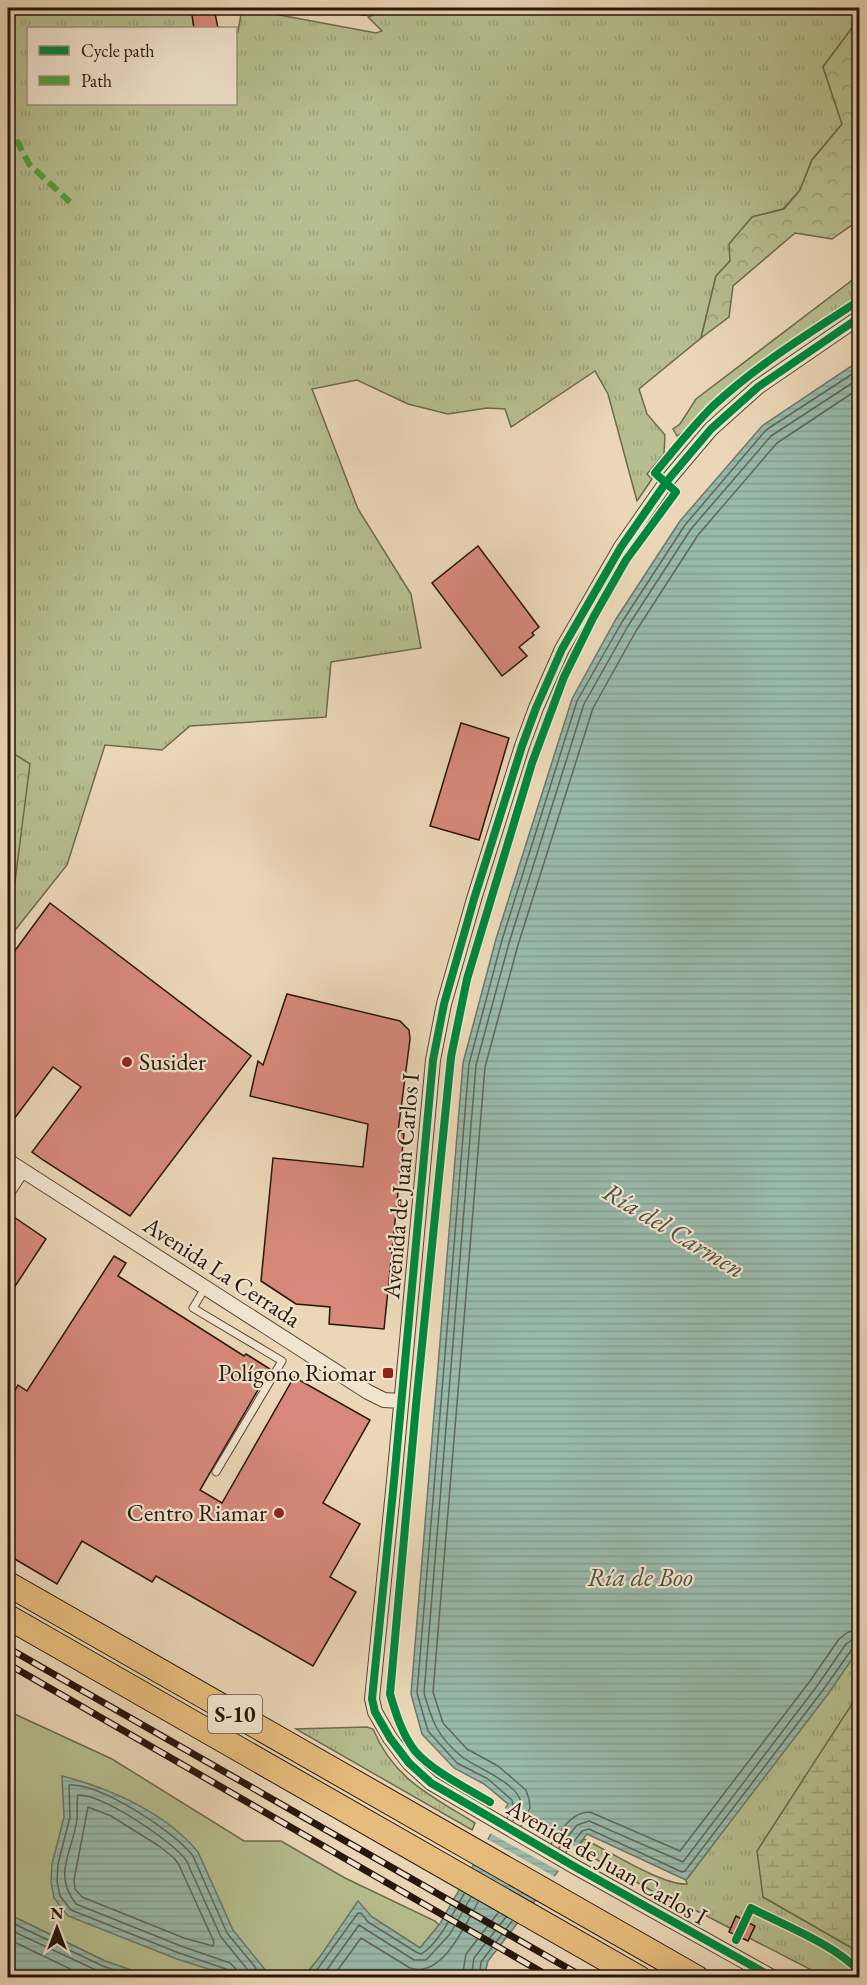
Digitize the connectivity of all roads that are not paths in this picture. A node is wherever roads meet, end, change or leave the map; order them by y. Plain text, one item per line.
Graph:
1 (860, 317) edge
2 (8, 1161) edge
3 (22, 1170) junction
4 (8, 1191) edge
5 (205, 1288) junction
6 (402, 1401) junction
7 (216, 1472) dead end
8 (8, 1584) edge
9 (8, 1617) edge
10 (639, 1977) edge
11 (697, 1977) edge
12 (774, 1977) edge

1 - 6 street, Avenida de Juan Carlos I
2 - 3 street, Avenida La Cerrada
3 - 4 street
3 - 5 street, Avenida La Cerrada
5 - 6 street, Avenida La Cerrada
5 - 7 lane
6 - 12 street, Avenida de Juan Carlos I
8 - 11 highway, S-10
9 - 10 highway, S-10

